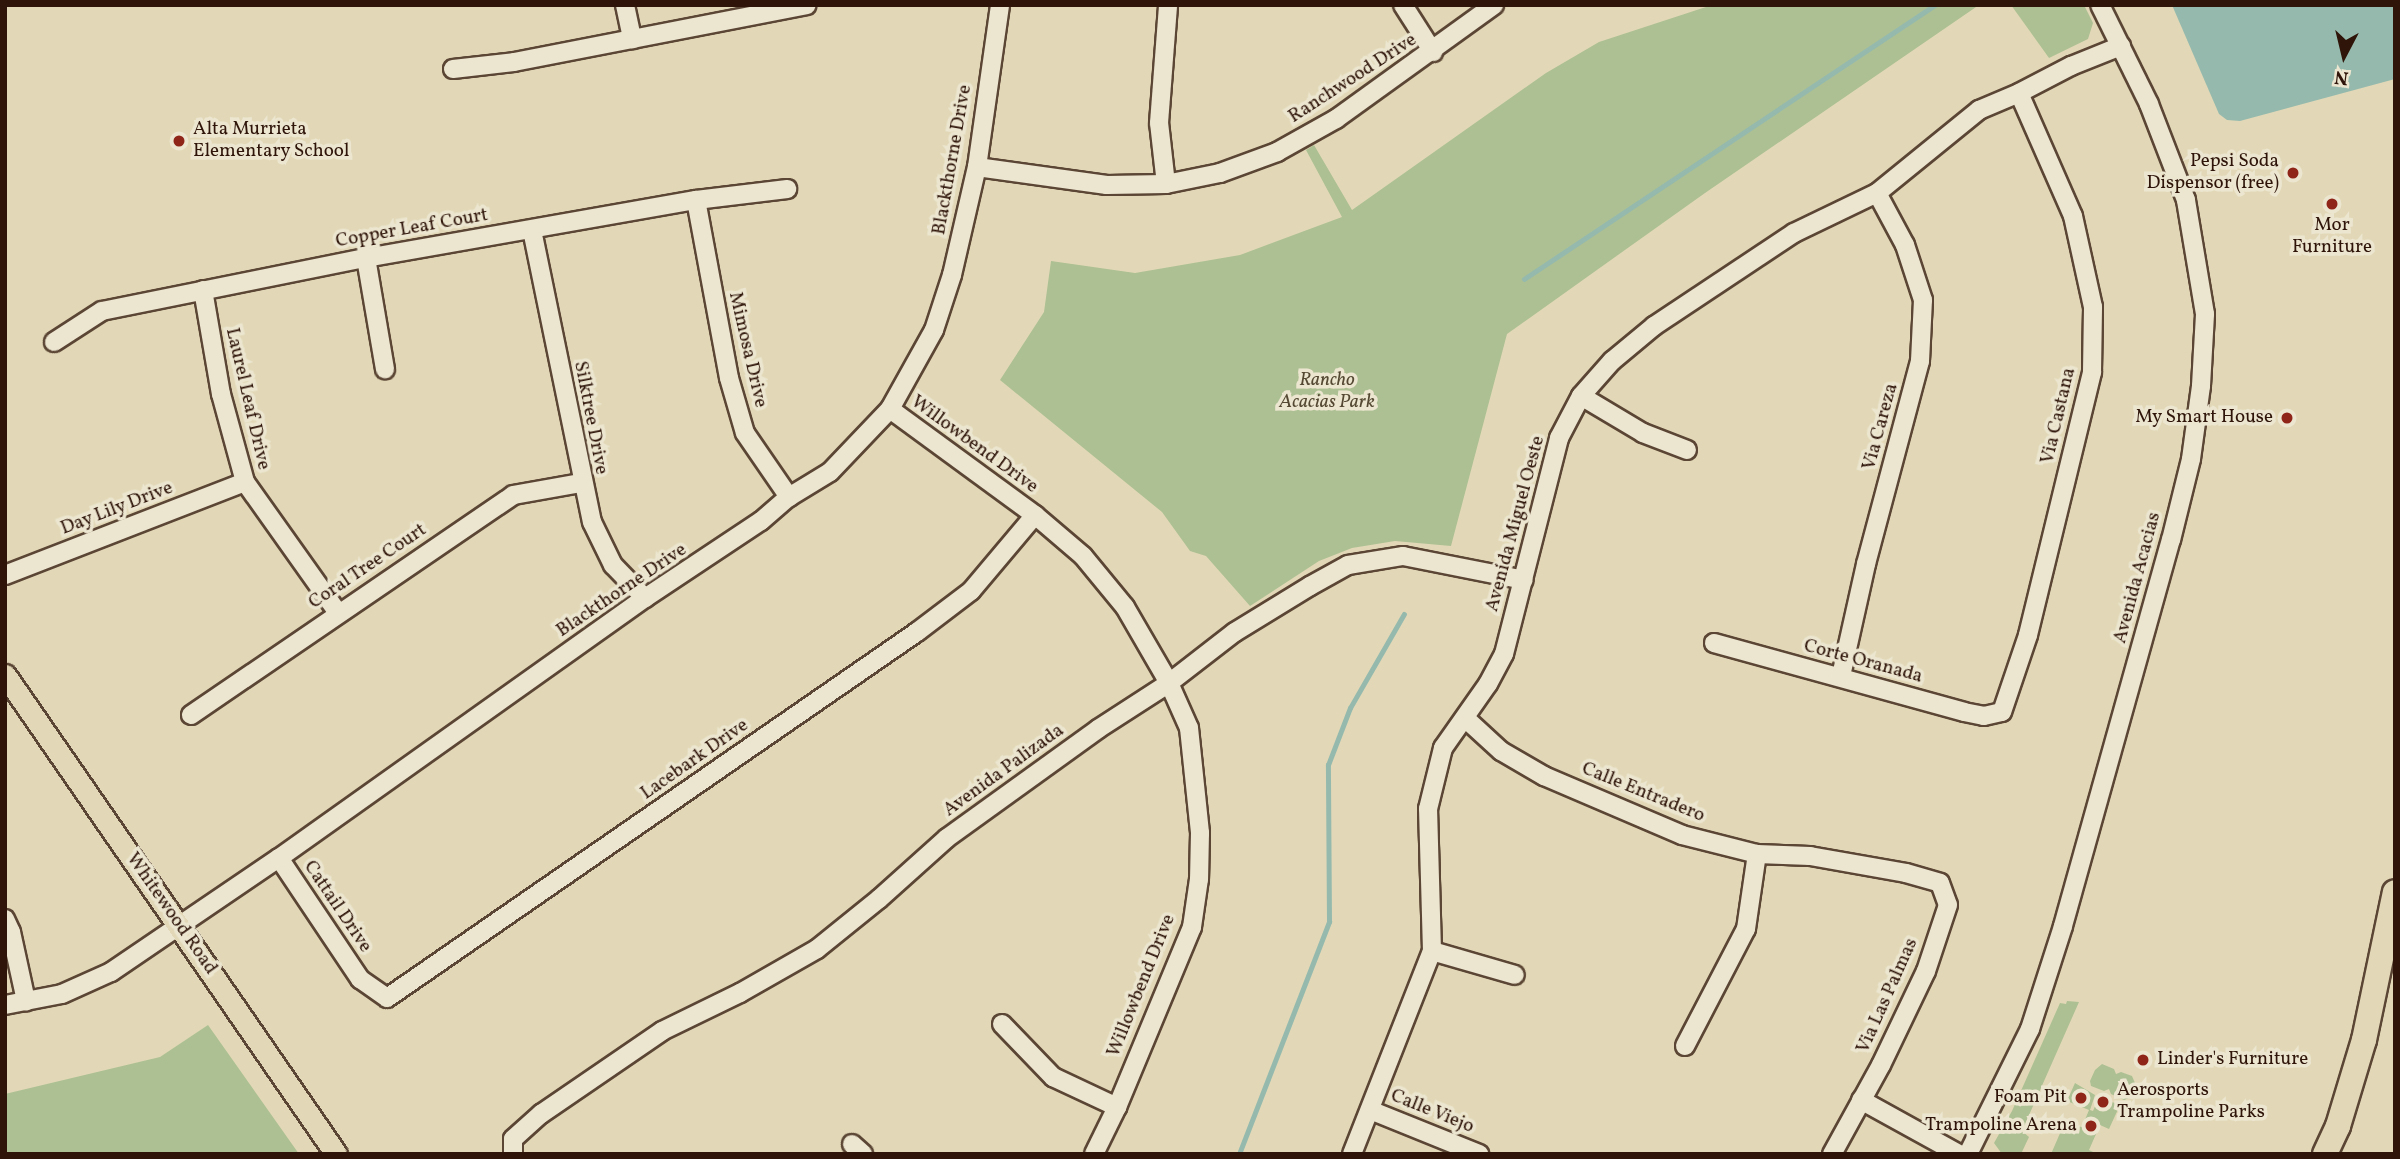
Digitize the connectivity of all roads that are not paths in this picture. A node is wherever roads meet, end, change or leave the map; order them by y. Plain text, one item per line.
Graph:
1 (625, 5) edge
2 (806, 5) edge
3 (1000, 5) edge
4 (1168, 5) edge
5 (1404, 5) edge
6 (1494, 5) edge
7 (2100, 5) edge
8 (632, 39) junction
9 (2121, 46) junction
10 (1433, 52) junction
11 (453, 69) dead end
12 (2019, 93) junction
13 (977, 167) junction
14 (1166, 184) junction
15 (787, 189) dead end
16 (1877, 193) junction
17 (696, 200) junction
18 (532, 230) junction
19 (366, 258) junction
20 (203, 290) junction
21 (54, 342) dead end
22 (384, 369) dead end
23 (1581, 396) junction
24 (890, 409) junction
25 (1687, 450) dead end
26 (245, 482) junction
27 (581, 483) junction
28 (789, 497) junction
29 (1035, 515) junction
30 (5, 575) edge
31 (1524, 580) junction
32 (645, 598) junction
33 (338, 613) junction
34 (1714, 643) dead end
35 (5, 675) edge
36 (1841, 676) junction
37 (1169, 682) junction
38 (2002, 712) joint
39 (191, 715) dead end
40 (1465, 718) junction
41 (1758, 854) junction
42 (279, 858) junction
43 (1906, 873) joint
44 (2395, 892) edge
45 (5, 919) edge
46 (178, 925) junction
47 (1432, 951) junction
48 (1514, 975) dead end
49 (360, 979) joint
50 (26, 1001) junction
51 (5, 1005) edge
52 (1002, 1024) dead end
53 (1685, 1046) dead end
54 (1861, 1100) junction
55 (1117, 1107) junction
56 (1370, 1110) junction
57 (335, 1154) edge
58 (513, 1154) edge
59 (1094, 1154) edge
60 (1352, 1154) edge
61 (1479, 1154) edge
62 (1832, 1154) edge
63 (1959, 1154) edge
64 (1968, 1154) edge
65 (2325, 1154) edge

1 - 8 street
2 - 8 street
3 - 13 street, Blackthorne Drive
4 - 14 street
5 - 10 street
6 - 10 street, Ranchwood Drive
7 - 9 street, Avenida Acacias
8 - 11 street
9 - 12 street, Avenida Miguel Oeste
9 - 64 street, Avenida Acacias
10 - 14 street, Ranchwood Drive
12 - 16 street, Avenida Miguel Oeste
12 - 38 street, Via Castana
13 - 14 street, Ranchwood Drive
13 - 24 street, Blackthorne Drive
15 - 17 street, Copper Leaf Court
16 - 23 street, Avenida Miguel Oeste
16 - 36 street, Via Careza
17 - 18 street, Copper Leaf Court
17 - 28 street, Mimosa Drive
18 - 19 street, Copper Leaf Court
18 - 27 street, Silktree Drive
19 - 20 street, Copper Leaf Court
19 - 22 street
20 - 21 street, Copper Leaf Court
20 - 26 street, Laurel Leaf Drive
23 - 25 street
23 - 31 street, Avenida Miguel Oeste
24 - 28 street, Blackthorne Drive
24 - 29 street, Willowbend Drive
26 - 30 street, Day Lily Drive
26 - 33 street, Laurel Leaf Drive
27 - 32 street, Silktree Drive
27 - 33 street, Coral Tree Court
28 - 32 street, Blackthorne Drive
29 - 37 street, Willowbend Drive
29 - 49 street, Lacebark Drive
31 - 37 street, Avenida Palizada
31 - 40 street, Avenida Miguel Oeste
32 - 42 street, Blackthorne Drive
33 - 39 street, Coral Tree Court
34 - 36 street, Corte Oranada
35 - 46 main road, Whitewood Road
36 - 38 street, Corte Oranada
37 - 55 street, Willowbend Drive
37 - 58 street, Avenida Palizada
40 - 41 street, Calle Entradero
40 - 47 street, Avenida Miguel Oeste
41 - 43 street, Calle Entradero
41 - 53 street
42 - 46 street, Blackthorne Drive
42 - 49 street, Cattail Drive
43 - 54 street, Via Las Palmas
44 - 65 highway
45 - 50 street
46 - 50 street, Blackthorne Drive
46 - 57 main road, Whitewood Road
47 - 48 street
47 - 56 street, Avenida Miguel Oeste
50 - 51 street, Blackthorne Drive
52 - 55 street
54 - 62 street, Via Las Palmas
54 - 63 street
55 - 59 street, Willowbend Drive
56 - 60 street, Avenida Miguel Oeste
56 - 61 street, Calle Viejo

